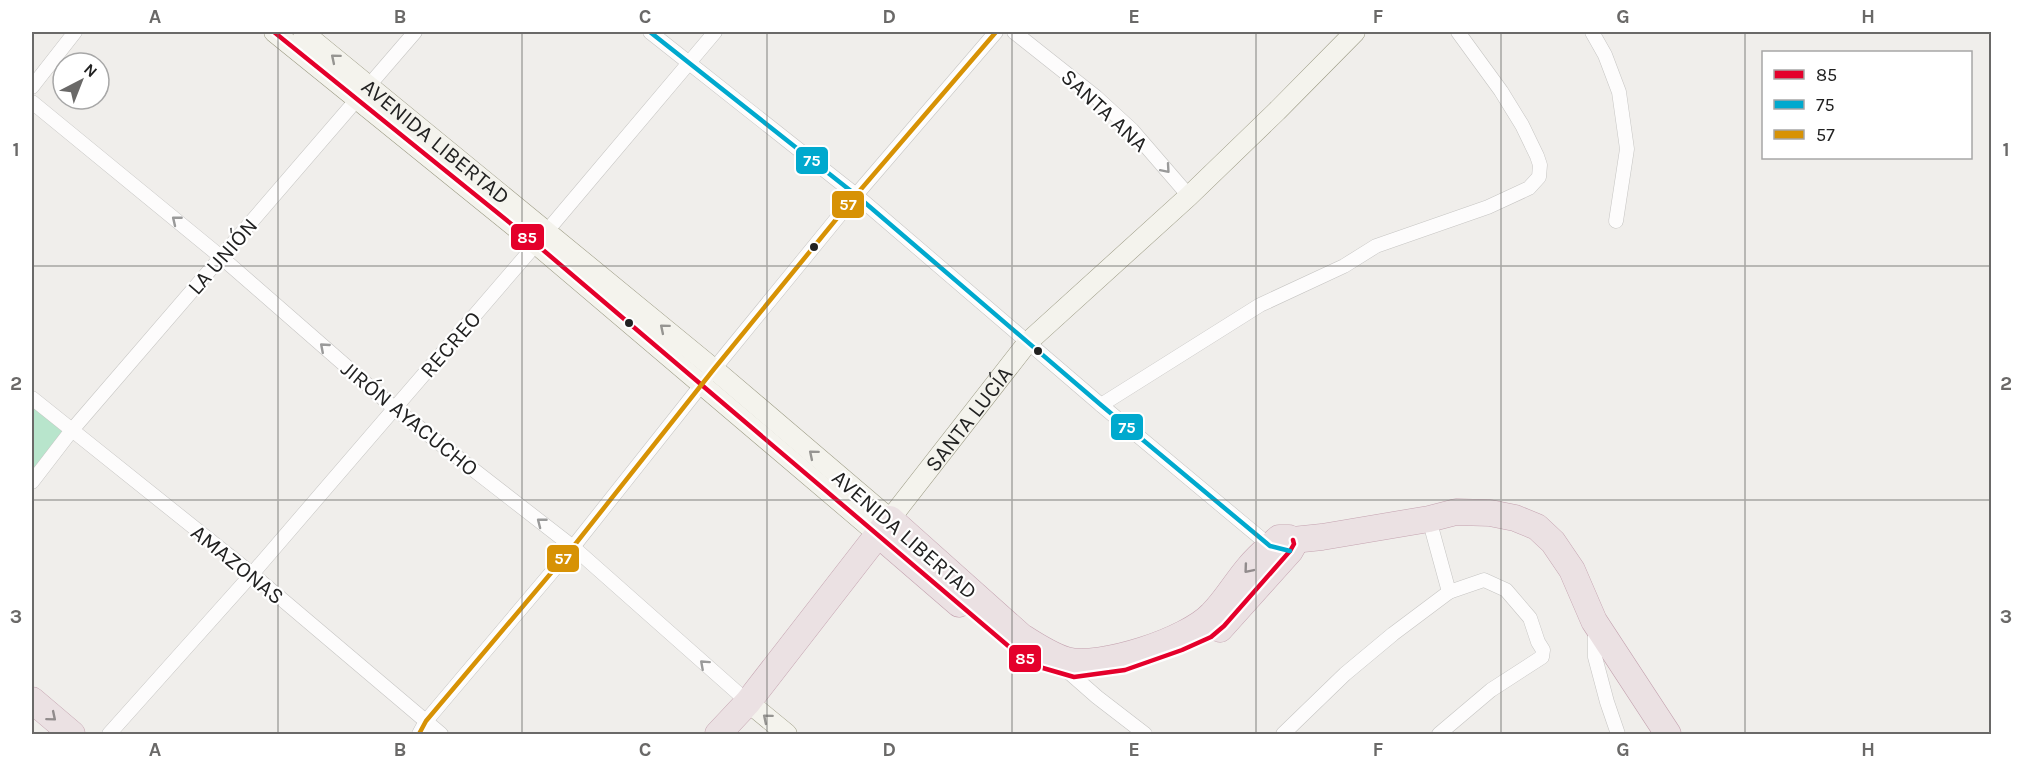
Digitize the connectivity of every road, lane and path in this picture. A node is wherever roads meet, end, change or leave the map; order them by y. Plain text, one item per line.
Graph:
1 (75, 32) edge
2 (274, 32) edge
3 (303, 32) edge
4 (415, 32) edge
5 (650, 32) edge
6 (715, 32) edge
7 (996, 32) edge
8 (1014, 32) edge
9 (1354, 32) edge
10 (1458, 32) edge
11 (1592, 32) edge
12 (688, 62) junction
13 (32, 87) edge
14 (362, 92) junction
15 (32, 102) edge
16 (856, 195) junction
17 (1189, 196) junction
18 (1616, 221) dead end
19 (542, 237) junction
20 (220, 257) junction
21 (1028, 342) junction
22 (708, 376) junction
23 (32, 398) edge
24 (1101, 405) junction
25 (394, 408) junction
26 (72, 430) junction
27 (32, 482) edge
28 (1429, 519) junction
29 (884, 527) junction
30 (1285, 546) junction
31 (573, 547) junction
32 (252, 574) junction
33 (1449, 592) junction
34 (1594, 621) junction
35 (1043, 651) junction
36 (1074, 677) junction
37 (32, 700) edge
38 (748, 702) junction
39 (426, 721) junction
40 (72, 735) edge
41 (109, 735) edge
42 (419, 735) edge
43 (441, 735) edge
44 (718, 735) edge
45 (787, 735) edge
46 (1145, 735) edge
47 (1283, 735) edge
48 (1440, 735) edge
49 (1618, 735) edge
50 (1668, 735) edge

1 - 13 street
2 - 14 main road, AVENIDA LIBERTAD
14 -> 3 main road, AVENIDA LIBERTAD
4 - 14 street, LA UNIÓN
5 - 12 street
6 - 12 street, RECREO
7 - 16 street
8 -> 17 street, SANTA ANA
9 - 17 main road, SANTA LUCÍA
10 - 24 street
11 - 18 street
12 - 16 street
12 - 19 street, RECREO
14 - 19 main road, AVENIDA LIBERTAD
14 - 20 street, LA UNIÓN
20 -> 15 street, JIRÓN AYACUCHO
16 - 21 street
16 - 22 street
17 - 21 main road, SANTA LUCÍA
19 - 22 main road, AVENIDA LIBERTAD
19 - 25 street, RECREO
25 -> 20 street, JIRÓN AYACUCHO
20 - 26 street, LA UNIÓN
21 - 24 street
21 - 29 main road, SANTA LUCÍA
22 - 29 main road, AVENIDA LIBERTAD
22 - 31 street
23 - 26 street, AMAZONAS
24 - 30 street
31 -> 25 street, JIRÓN AYACUCHO
25 - 32 street, RECREO
26 - 27 street, LA UNIÓN
26 - 32 street, AMAZONAS
28 - 30 highway
28 - 33 street
28 - 34 highway
29 - 35 highway, AVENIDA LIBERTAD
29 - 36 highway, AVENIDA LIBERTAD
29 - 38 highway, SANTA LUCÍA
30 -> 35 highway
30 - 36 highway
38 -> 31 street, JIRÓN AYACUCHO
31 - 39 street
32 - 39 street, AMAZONAS
32 - 41 street, RECREO
33 - 47 street
33 - 48 street
34 - 49 street
34 - 50 highway
35 - 36 street, AVENIDA LIBERTAD
36 - 46 street
37 -> 40 highway
38 - 44 highway, SANTA LUCÍA
45 -> 38 main road, JIRÓN AYACUCHO
39 - 42 street
39 - 43 street, AMAZONAS

